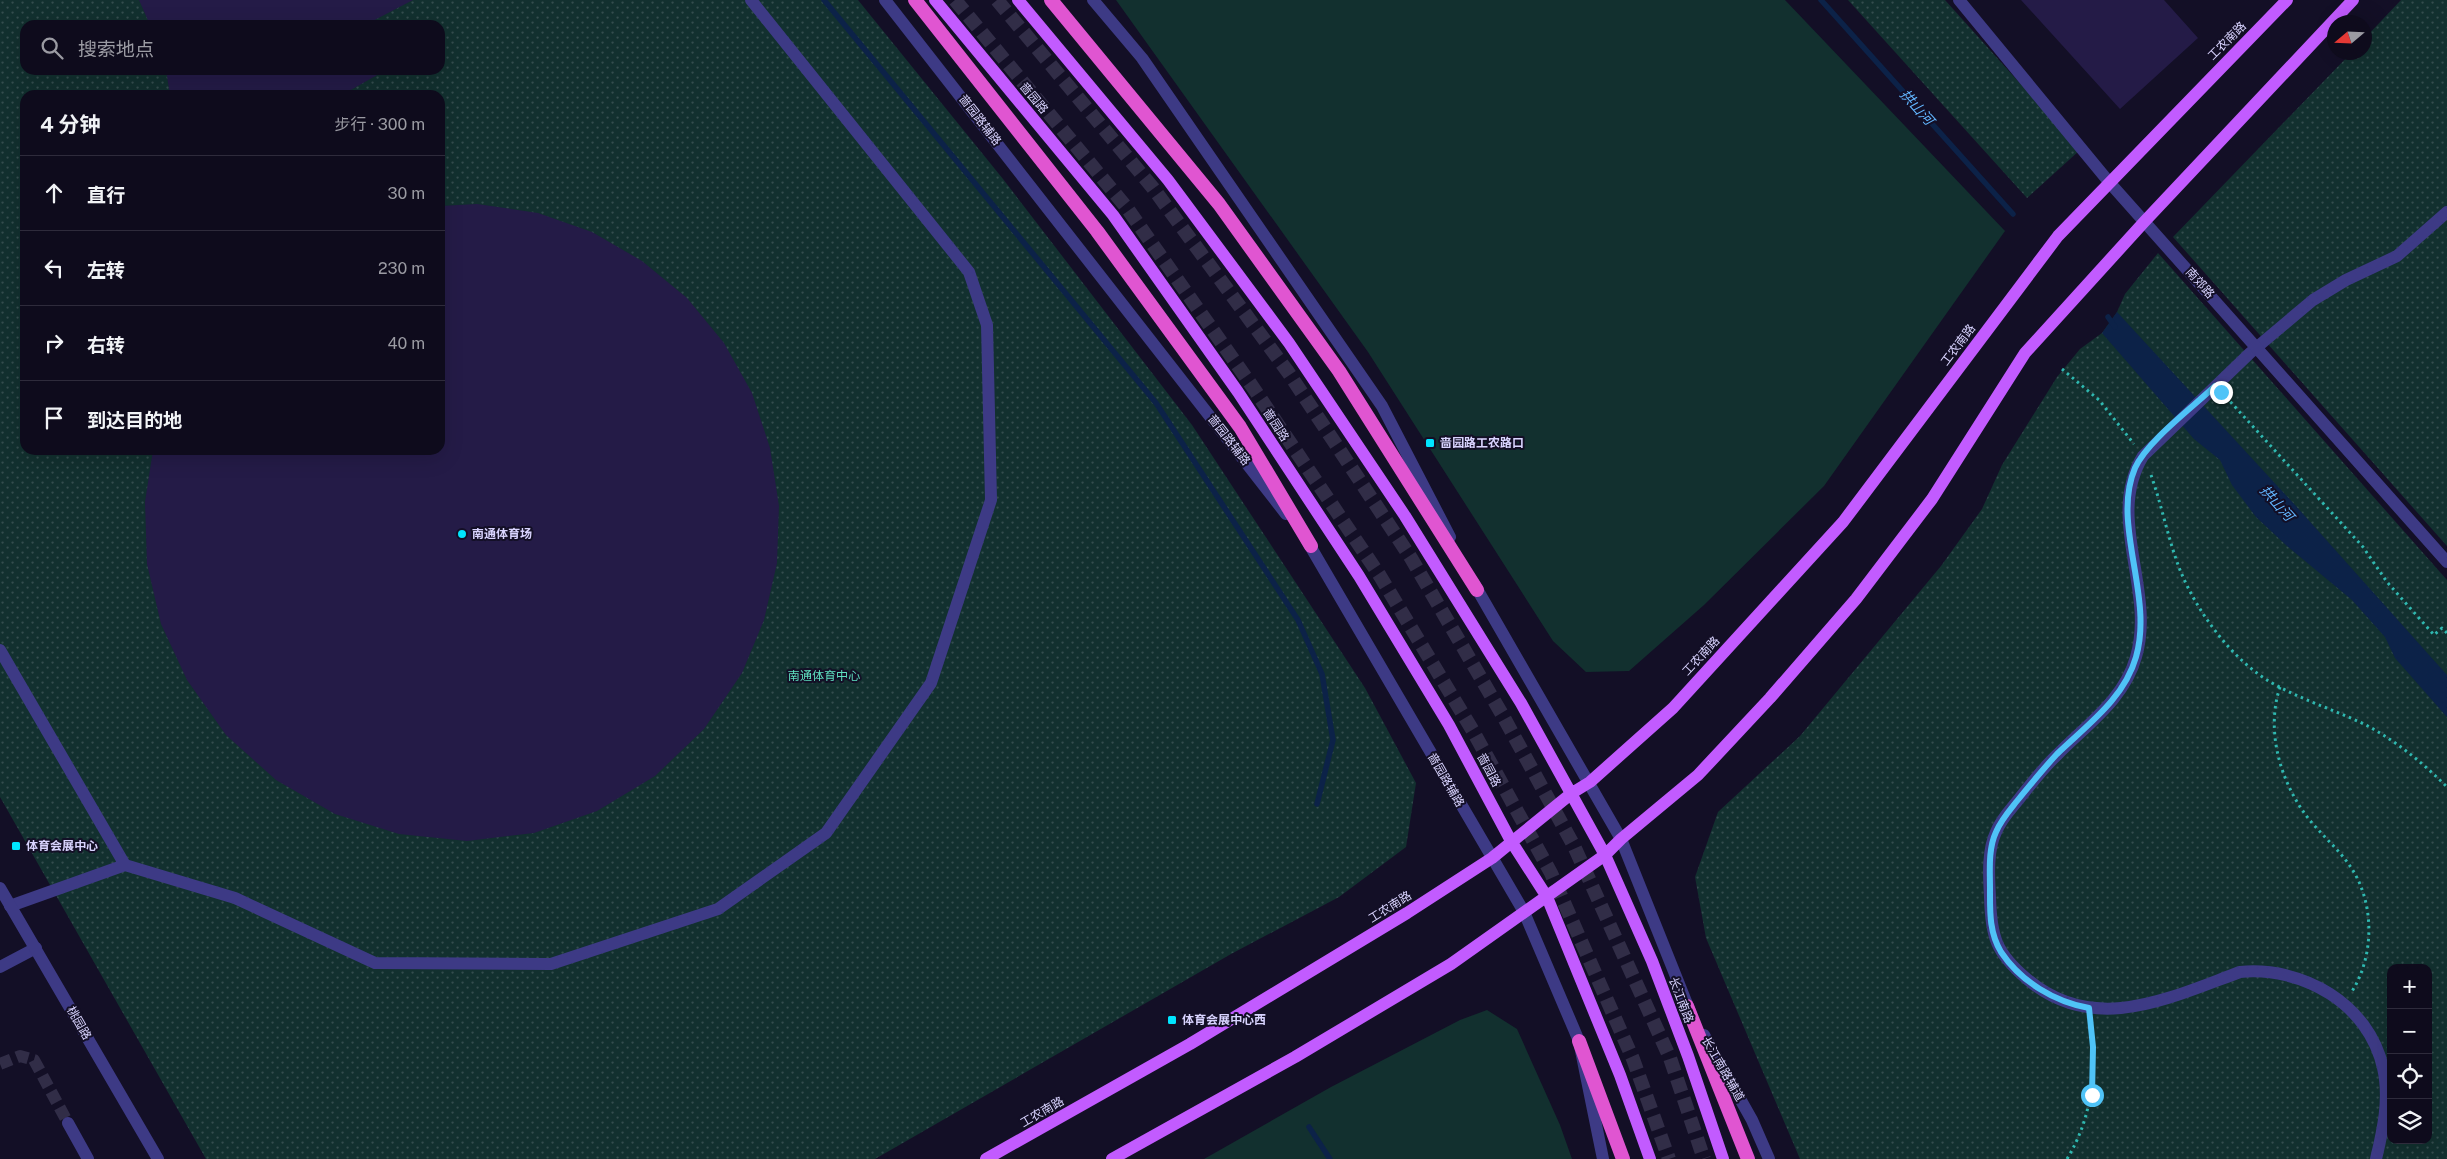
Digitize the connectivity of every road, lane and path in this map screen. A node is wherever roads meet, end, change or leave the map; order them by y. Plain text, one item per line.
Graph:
1 (751, 0) edge
2 (885, 0) edge
3 (915, 0) edge
4 (935, 0) edge
5 (1018, 0) edge
6 (1051, 0) edge
7 (1093, 0) edge
8 (1959, 0) edge
9 (2288, 0) edge
10 (2354, 0) edge
11 (2109, 182) junction
12 (2447, 212) edge
13 (2145, 221) junction
14 (2062, 369) dead end
15 (2211, 389) junction
16 (2142, 457) junction
17 (1311, 546) junction
18 (2447, 562) edge
19 (1478, 590) junction
20 (2447, 633) edge
21 (0, 650) edge
22 (2280, 687) junction
23 (1590, 782) junction
24 (2447, 787) edge
25 (1572, 793) junction
26 (1620, 839) junction
27 (1512, 841) junction
28 (1605, 855) junction
29 (1492, 858) junction
30 (125, 865) junction
31 (0, 888) edge
32 (1547, 897) junction
33 (10, 906) junction
34 (1524, 912) junction
35 (36, 948) junction
36 (0, 967) edge
37 (2344, 1004) junction
38 (1687, 1006) junction
39 (2089, 1008) junction
40 (1579, 1041) junction
41 (68, 1123) tunnel mouth
42 (88, 1159) edge
43 (158, 1159) edge
44 (986, 1159) edge
45 (1112, 1159) edge
46 (1603, 1159) edge
47 (1623, 1159) edge
48 (1650, 1159) edge
49 (1722, 1159) edge
50 (1748, 1159) edge
51 (1769, 1159) edge
52 (2067, 1159) edge
53 (2376, 1159) edge

1 - 30 street
2 - 17 street, 啬园路辅路
3 - 17 highway
4 - 27 main road, 啬园路
5 - 25 main road
6 - 19 highway
7 - 19 street
8 - 11 street, 南郊路
9 - 11 main road, 工农南路
10 - 13 main road
11 - 13 street, 南郊路
11 - 23 main road, 工农南路
12 - 15 street
13 - 18 street, 南郊路
13 - 26 main road
14 - 16 path
15 - 16 street
15 - 20 path
16 - 22 path
16 - 39 street
17 - 29 street, 啬园路辅路
19 - 23 street
21 - 30 street
22 - 24 path
22 - 37 path
23 - 25 main road, 工农南路
23 - 26 street
25 - 27 main road, 工农南路
25 - 28 main road
26 - 28 main road
26 - 38 street, 长江南路辅道
27 - 29 main road, 工农南路
27 - 32 main road, 啬园路
28 - 32 main road
28 - 49 main road, 长江南路
29 - 34 street, 啬园路辅路
29 - 44 main road, 工农南路
30 - 33 street
31 - 33 street, 桃园路
32 - 34 main road
32 - 48 main road
33 - 35 street, 桃园路
34 - 40 street
34 - 45 main road
35 - 36 street
35 - 43 street, 桃园路
37 - 39 street
37 - 53 street
38 - 50 highway
38 - 51 street, 长江南路辅道
39 - 52 path
40 - 46 street
40 - 47 highway
41 - 42 street

